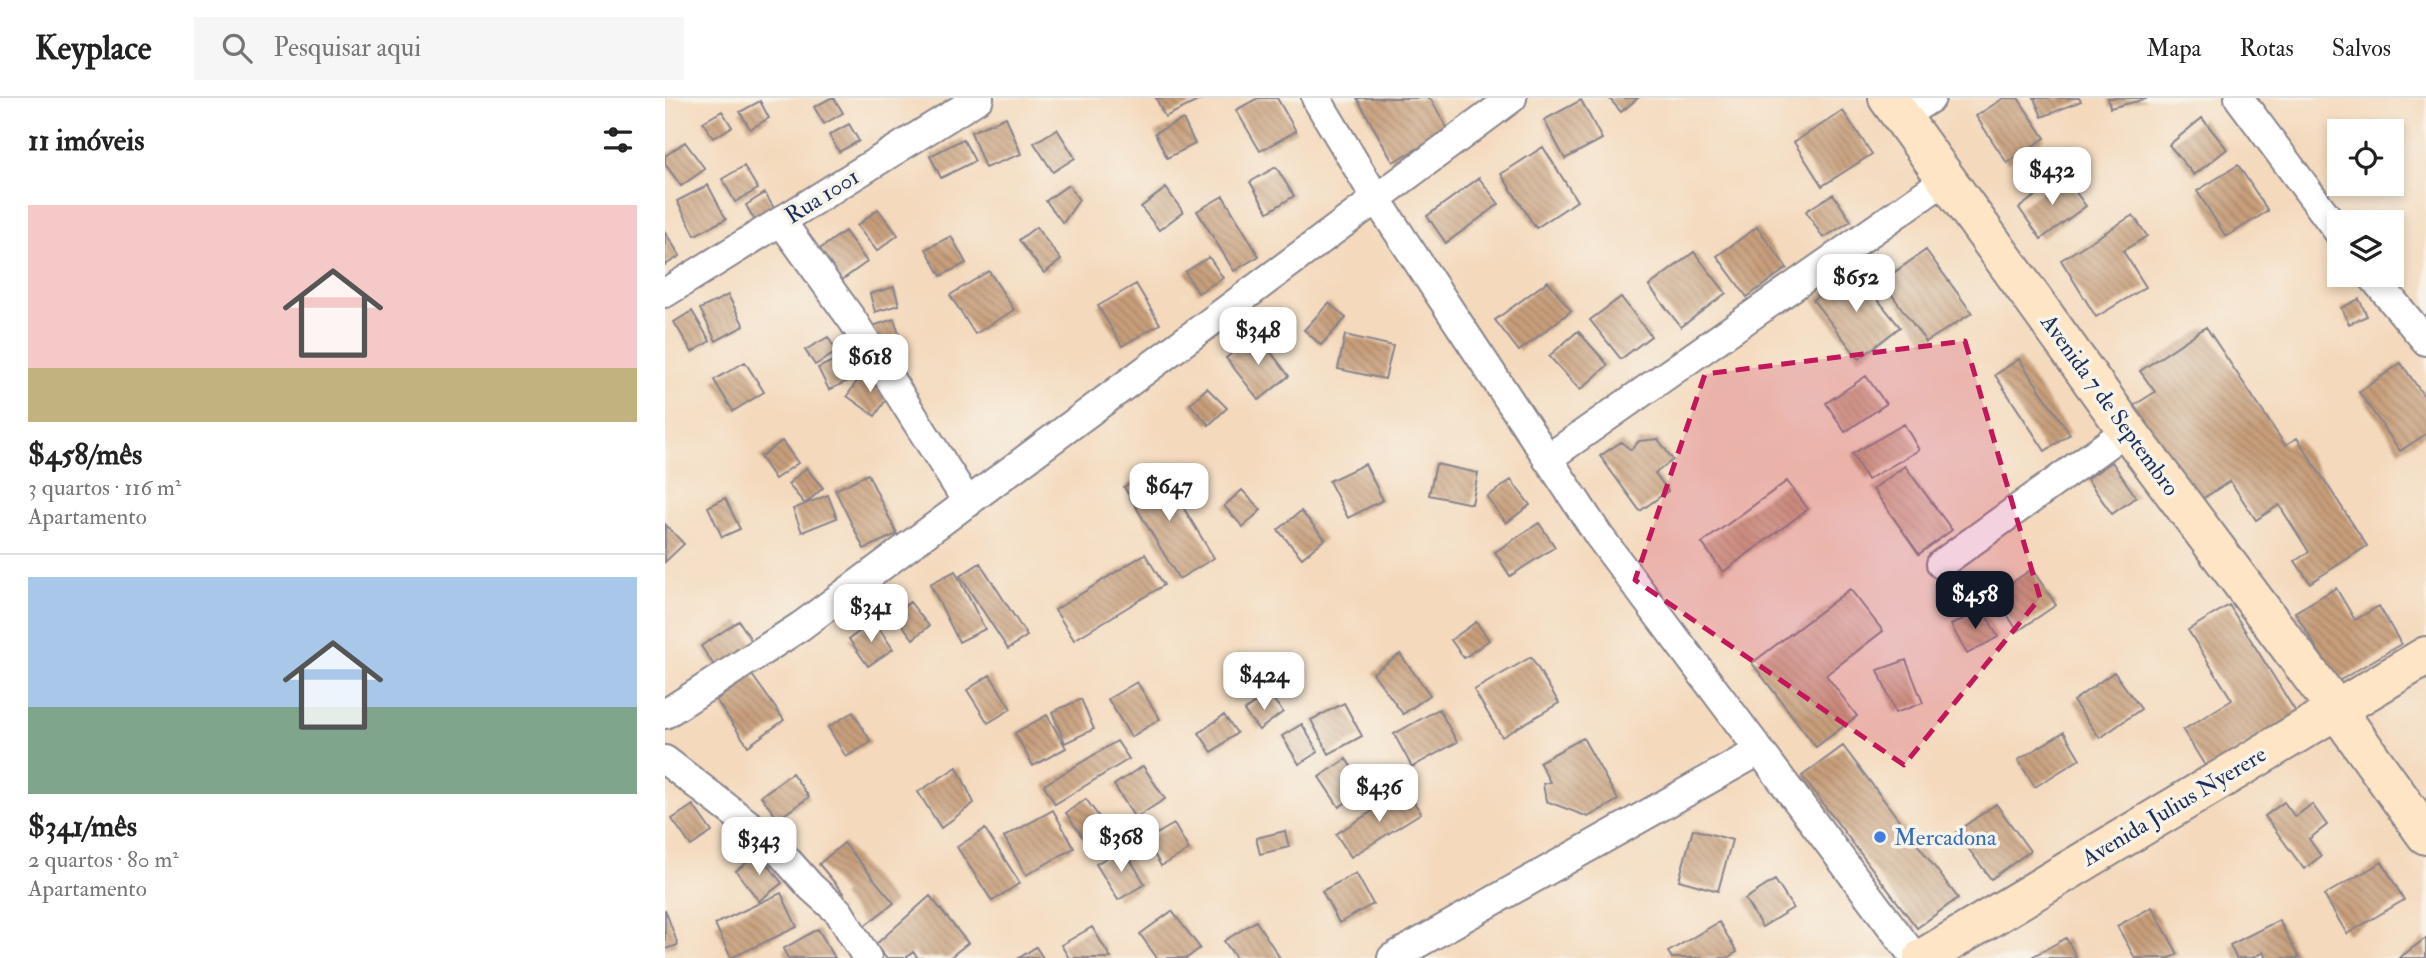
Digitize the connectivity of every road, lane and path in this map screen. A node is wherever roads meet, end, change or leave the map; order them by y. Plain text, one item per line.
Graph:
1 (979, 98) edge
2 (1316, 98) edge
3 (1512, 98) edge
4 (2239, 98) edge
5 (1907, 104) edge
6 (1945, 180) junction
7 (1377, 200) junction
8 (2327, 216) edge
9 (781, 221) junction
10 (2381, 287) edge
11 (665, 293) edge
12 (2426, 341) edge
13 (2127, 430) junction
14 (1547, 459) junction
15 (968, 503) junction
16 (1941, 564) dead end
17 (2426, 656) edge
18 (2336, 709) junction
19 (665, 713) edge
20 (1759, 751) junction
21 (665, 760) edge
22 (2426, 835) edge
23 (867, 958) edge
24 (1392, 958) edge
25 (1915, 958) edge
26 (1923, 958) edge

1 - 9 street, Rua 1001
2 - 7 street
3 - 7 street
4 - 8 street
5 - 6 street, Avenida 7 de Septembro
6 - 13 street, Avenida 7 de Septembro
6 - 14 street
7 - 14 street
7 - 15 street
9 - 11 street, Rua 1001
9 - 15 street
10 - 12 street
13 - 16 street
13 - 18 street, Avenida 7 de Septembro
14 - 20 street
15 - 19 street
17 - 18 street, Avenida Julius Nyerere
18 - 22 street, Avenida 7 de Septembro
18 - 26 street, Avenida Julius Nyerere
20 - 24 street
20 - 25 street
21 - 23 street

